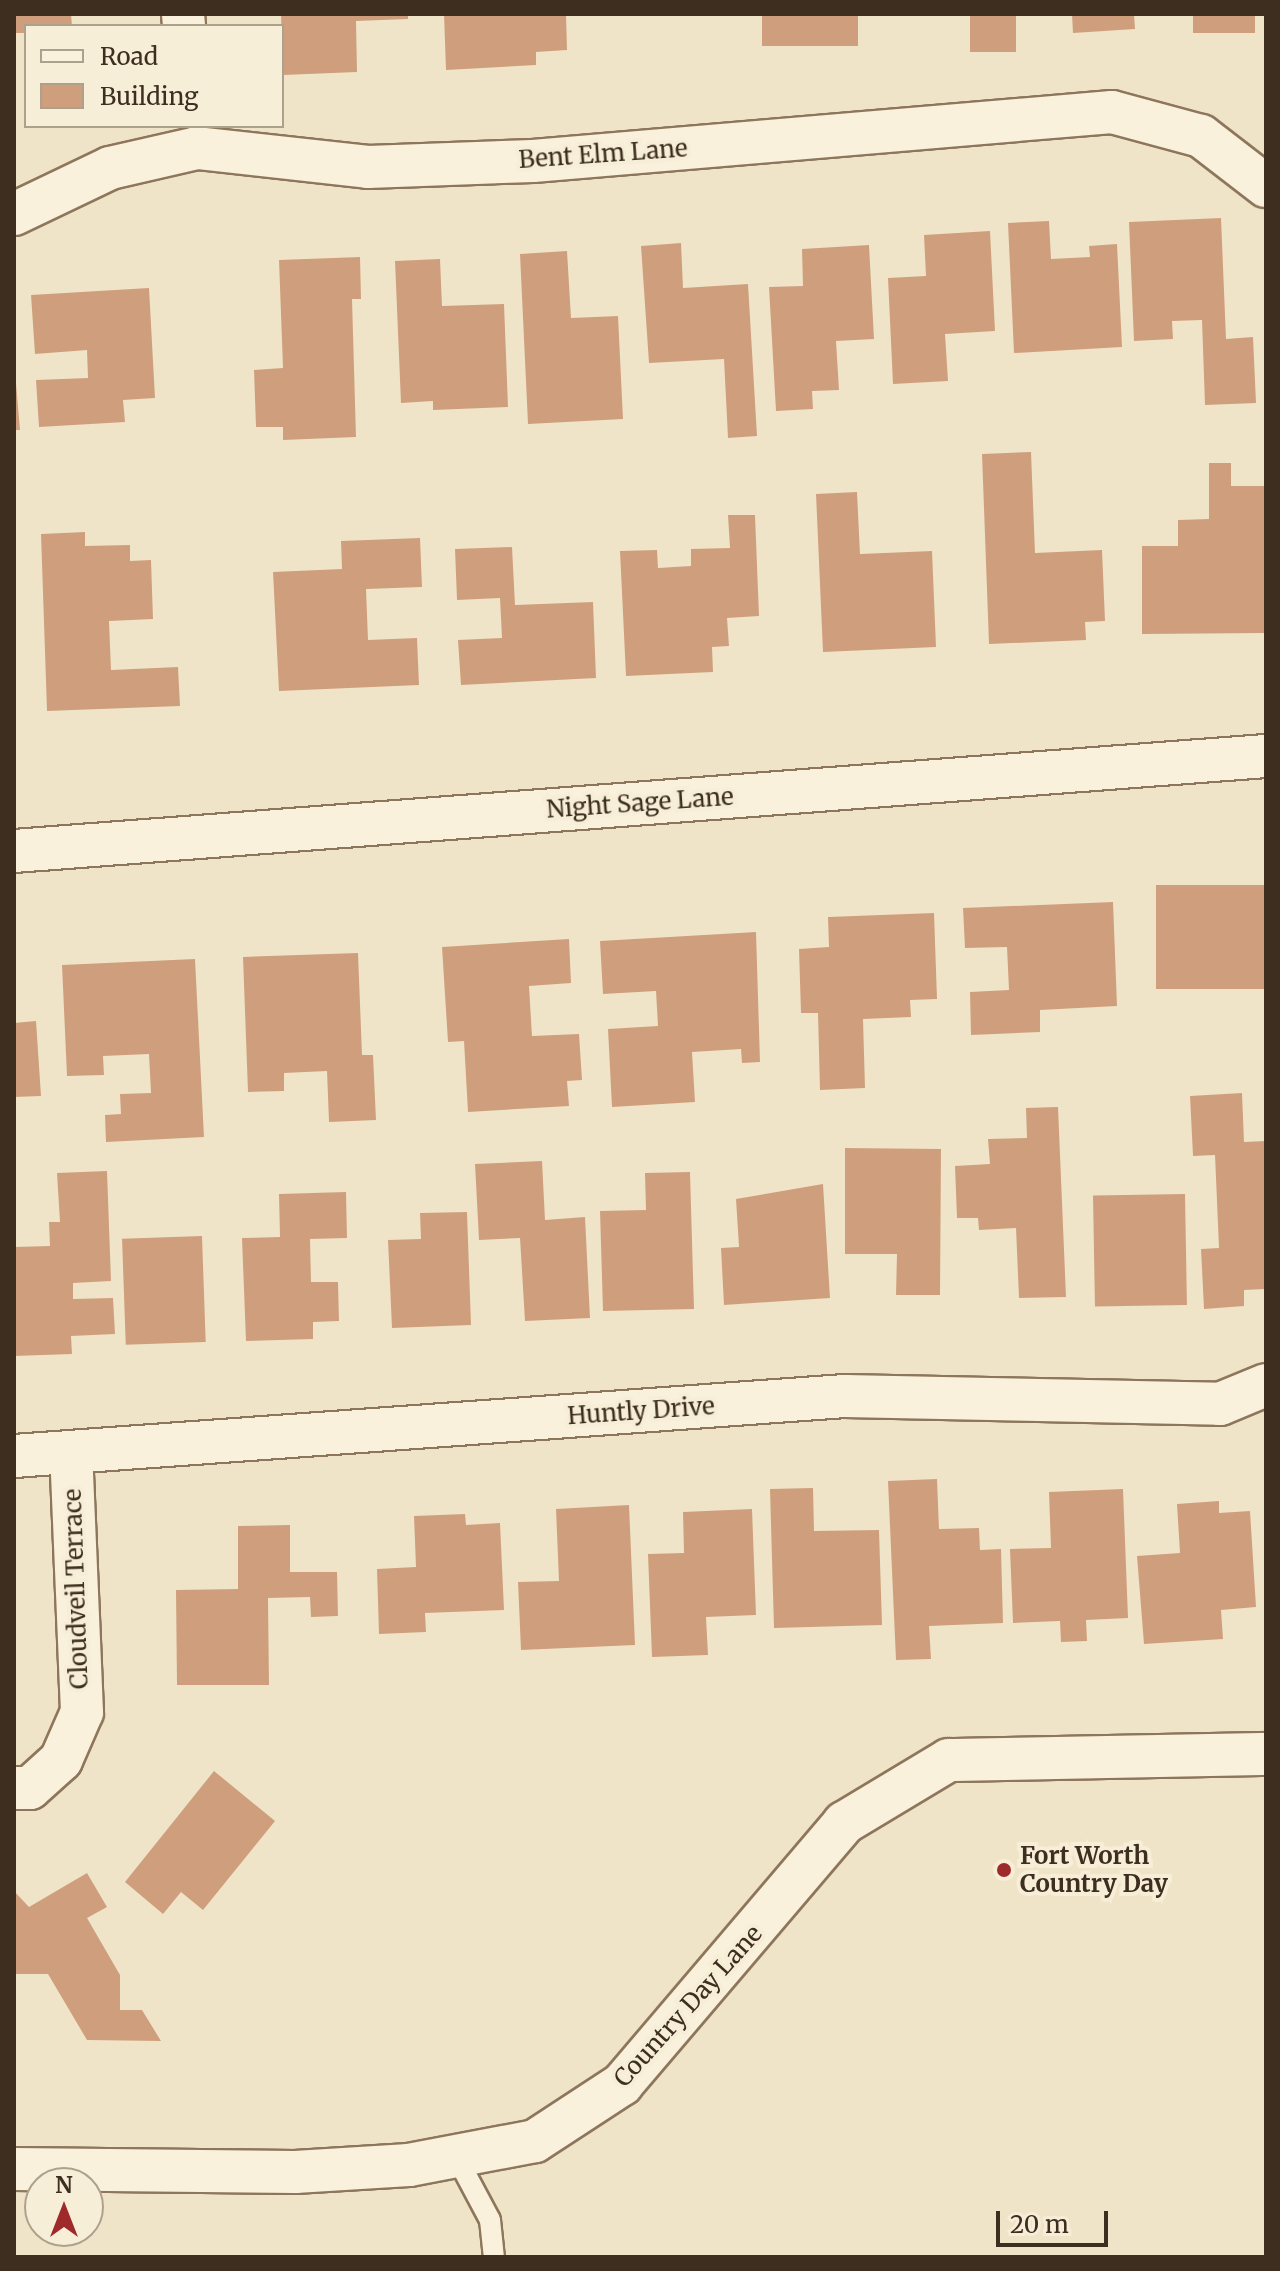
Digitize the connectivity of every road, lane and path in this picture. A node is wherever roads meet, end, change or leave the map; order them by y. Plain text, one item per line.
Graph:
1 (196, 137) edge
2 (1266, 186) edge
3 (14, 214) edge
4 (1266, 756) edge
5 (14, 851) edge
6 (1266, 1385) edge
7 (71, 1452) junction
8 (14, 1456) edge
9 (1266, 1754) edge
10 (14, 1788) edge
11 (457, 2158) junction
12 (14, 2169) edge
13 (494, 2257) edge

1 - 2 street, Bent Elm Lane
1 - 3 street, Bent Elm Lane
4 - 5 street, Night Sage Lane
6 - 7 street, Huntly Drive
7 - 8 street, Huntly Drive
7 - 10 street, Cloudveil Terrace
9 - 11 street, Country Day Lane
11 - 12 street, Country Day Lane
11 - 13 lane

